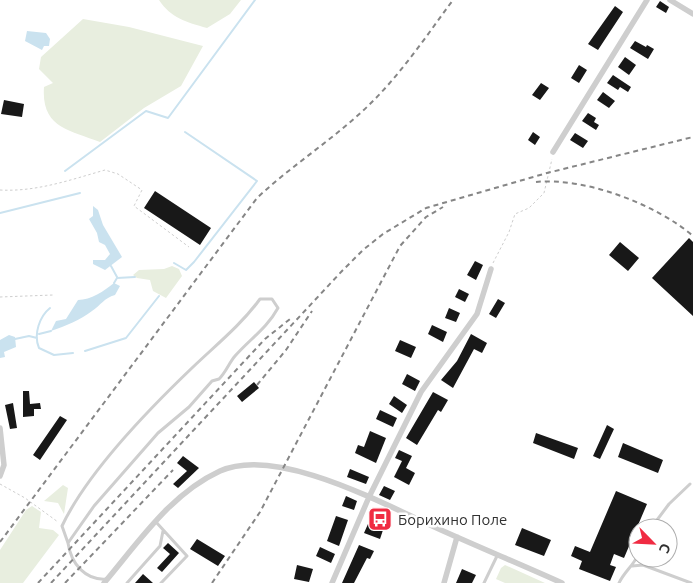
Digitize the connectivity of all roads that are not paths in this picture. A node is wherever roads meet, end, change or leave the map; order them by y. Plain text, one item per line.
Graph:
1 (647, 0) edge
2 (670, 0) edge
3 (693, 14) edge
4 (553, 152) road end
5 (491, 268) road end
6 (0, 428) edge
7 (0, 476) edge
8 (690, 484) dead end
9 (369, 497) junction
10 (658, 518) edge
11 (156, 522) junction
12 (163, 531) junction
13 (457, 538) junction
14 (68, 543) junction
15 (498, 555) junction
16 (629, 568) edge
17 (653, 568) edge
18 (106, 581) edge
19 (127, 583) edge
20 (161, 583) edge
21 (332, 583) edge
22 (444, 583) edge
23 (484, 583) edge
24 (562, 583) edge
25 (619, 583) edge
26 (691, 583) edge

1 - 4 street
2 - 3 street
5 - 9 street
6 - 7 street
8 - 10 lane
9 - 11 street
9 - 13 street
9 - 21 street
11 - 12 lane
11 - 18 street
12 - 19 lane
12 - 20 lane
13 - 15 street
13 - 22 street
14 - 14 lane
14 - 18 lane
15 - 23 lane
15 - 24 street
16 - 25 lane
17 - 26 lane

